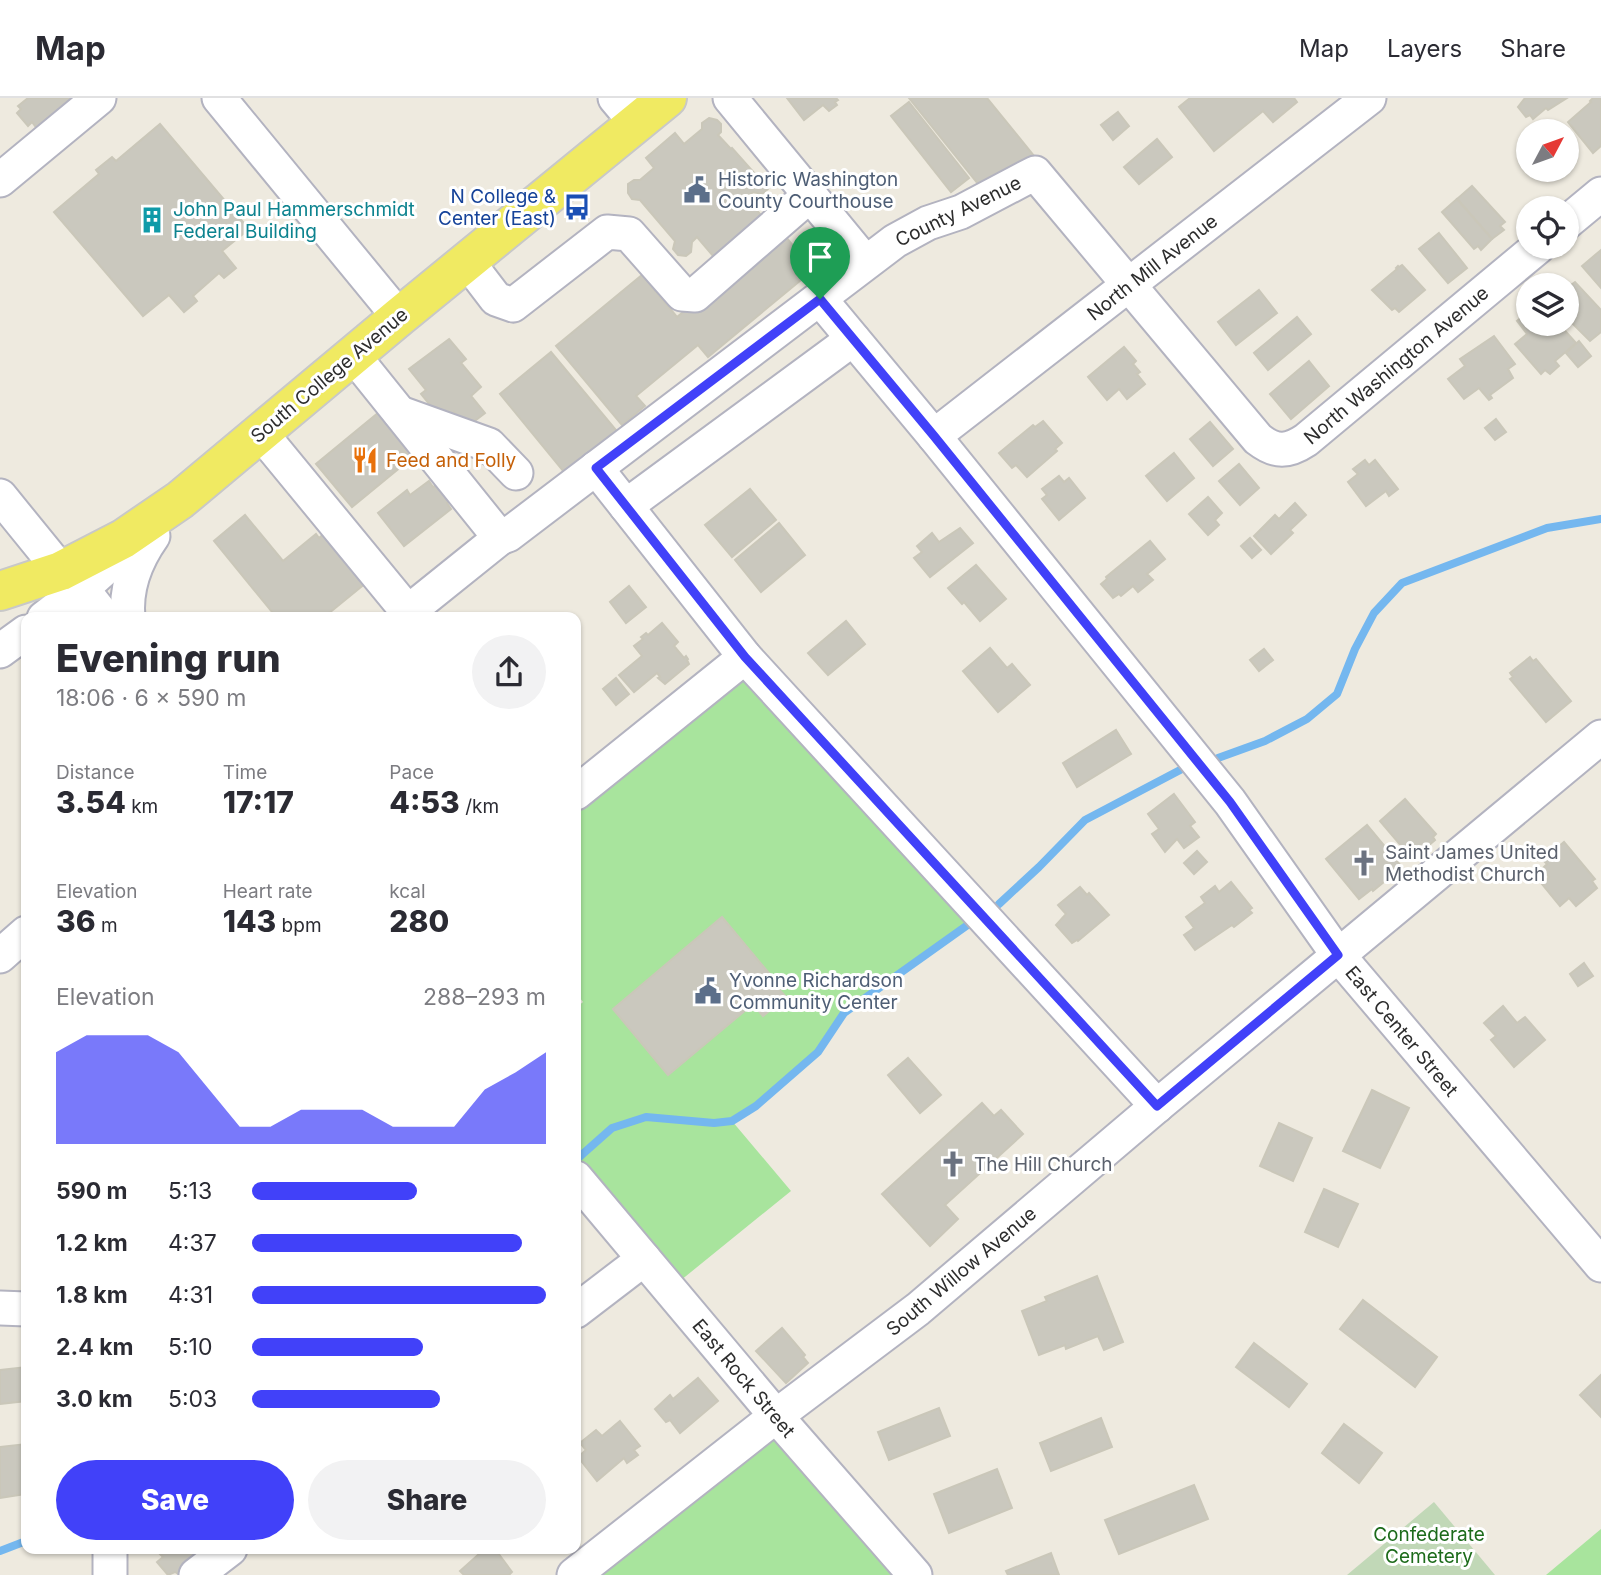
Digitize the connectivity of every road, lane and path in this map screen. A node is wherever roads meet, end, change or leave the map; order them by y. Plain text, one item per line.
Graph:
1 (99, 98) edge
2 (219, 98) edge
3 (667, 98) edge
4 (730, 98) edge
5 (1369, 98) edge
6 (625, 111) edge
7 (0, 180) edge
8 (1601, 194) edge
9 (810, 195) junction
10 (1579, 212) edge
11 (1524, 259) edge
12 (467, 261) junction
13 (865, 262) junction
14 (1128, 285) junction
15 (820, 299) junction
16 (399, 317) junction
17 (853, 339) junction
18 (352, 355) junction
19 (400, 413) junction
20 (260, 432) junction
21 (934, 436) junction
22 (596, 468) junction
23 (516, 473) dead end
24 (0, 496) edge
25 (180, 500) junction
26 (626, 506) junction
27 (500, 538) junction
28 (70, 576) junction
29 (0, 591) edge
30 (48, 612) edge
31 (100, 612) edge
32 (127, 612) edge
33 (401, 612) edge
34 (407, 612) edge
35 (21, 636) edge
36 (0, 652) edge
37 (745, 657) junction
38 (1601, 737) edge
39 (581, 789) edge
40 (21, 937) edge
41 (1338, 955) junction
42 (0, 956) edge
43 (1157, 1106) junction
44 (581, 1184) edge
45 (644, 1259) junction
46 (1601, 1265) edge
47 (581, 1307) edge
48 (0, 1308) edge
49 (21, 1308) edge
50 (776, 1416) junction
51 (110, 1554) edge
52 (223, 1554) edge
53 (110, 1575) edge
54 (196, 1575) edge
55 (574, 1575) edge
56 (915, 1575) edge

1 - 7 street
2 - 16 street
3 - 6 main road, South College Avenue
4 - 9 street
5 - 14 street, North Mill Avenue
6 - 12 main road, South College Avenue
8 - 10 street
9 - 12 street
9 - 13 street
11 - 14 street, North Washington Avenue
12 - 16 main road, South College Avenue
13 - 14 street, County Avenue
13 - 15 street, County Avenue
14 - 21 street, North Mill Avenue
15 - 17 street, East Center Street
15 - 22 street, County Avenue
16 - 18 main road, South College Avenue
17 - 21 street, East Center Street
17 - 26 street
18 - 19 street
18 - 20 main road, South College Avenue
19 - 23 street
19 - 27 street
20 - 25 main road, South College Avenue
20 - 33 street
21 - 41 street, East Center Street
22 - 26 street
22 - 27 street, County Avenue
24 - 28 street
25 - 28 main road, South College Avenue
25 - 32 street
26 - 37 street
27 - 34 street, County Avenue
28 - 29 main road, South College Avenue
28 - 30 street
28 - 31 street
35 - 36 street
37 - 39 street
37 - 43 street
38 - 41 street, South Willow Avenue
40 - 42 street
41 - 43 street, South Willow Avenue
41 - 46 street, East Center Street
43 - 50 street, South Willow Avenue
44 - 45 street, East Rock Street
45 - 47 street
45 - 50 street, East Rock Street
48 - 49 street
50 - 55 street, South Willow Avenue
50 - 56 street, East Rock Street
51 - 53 street
52 - 54 street

